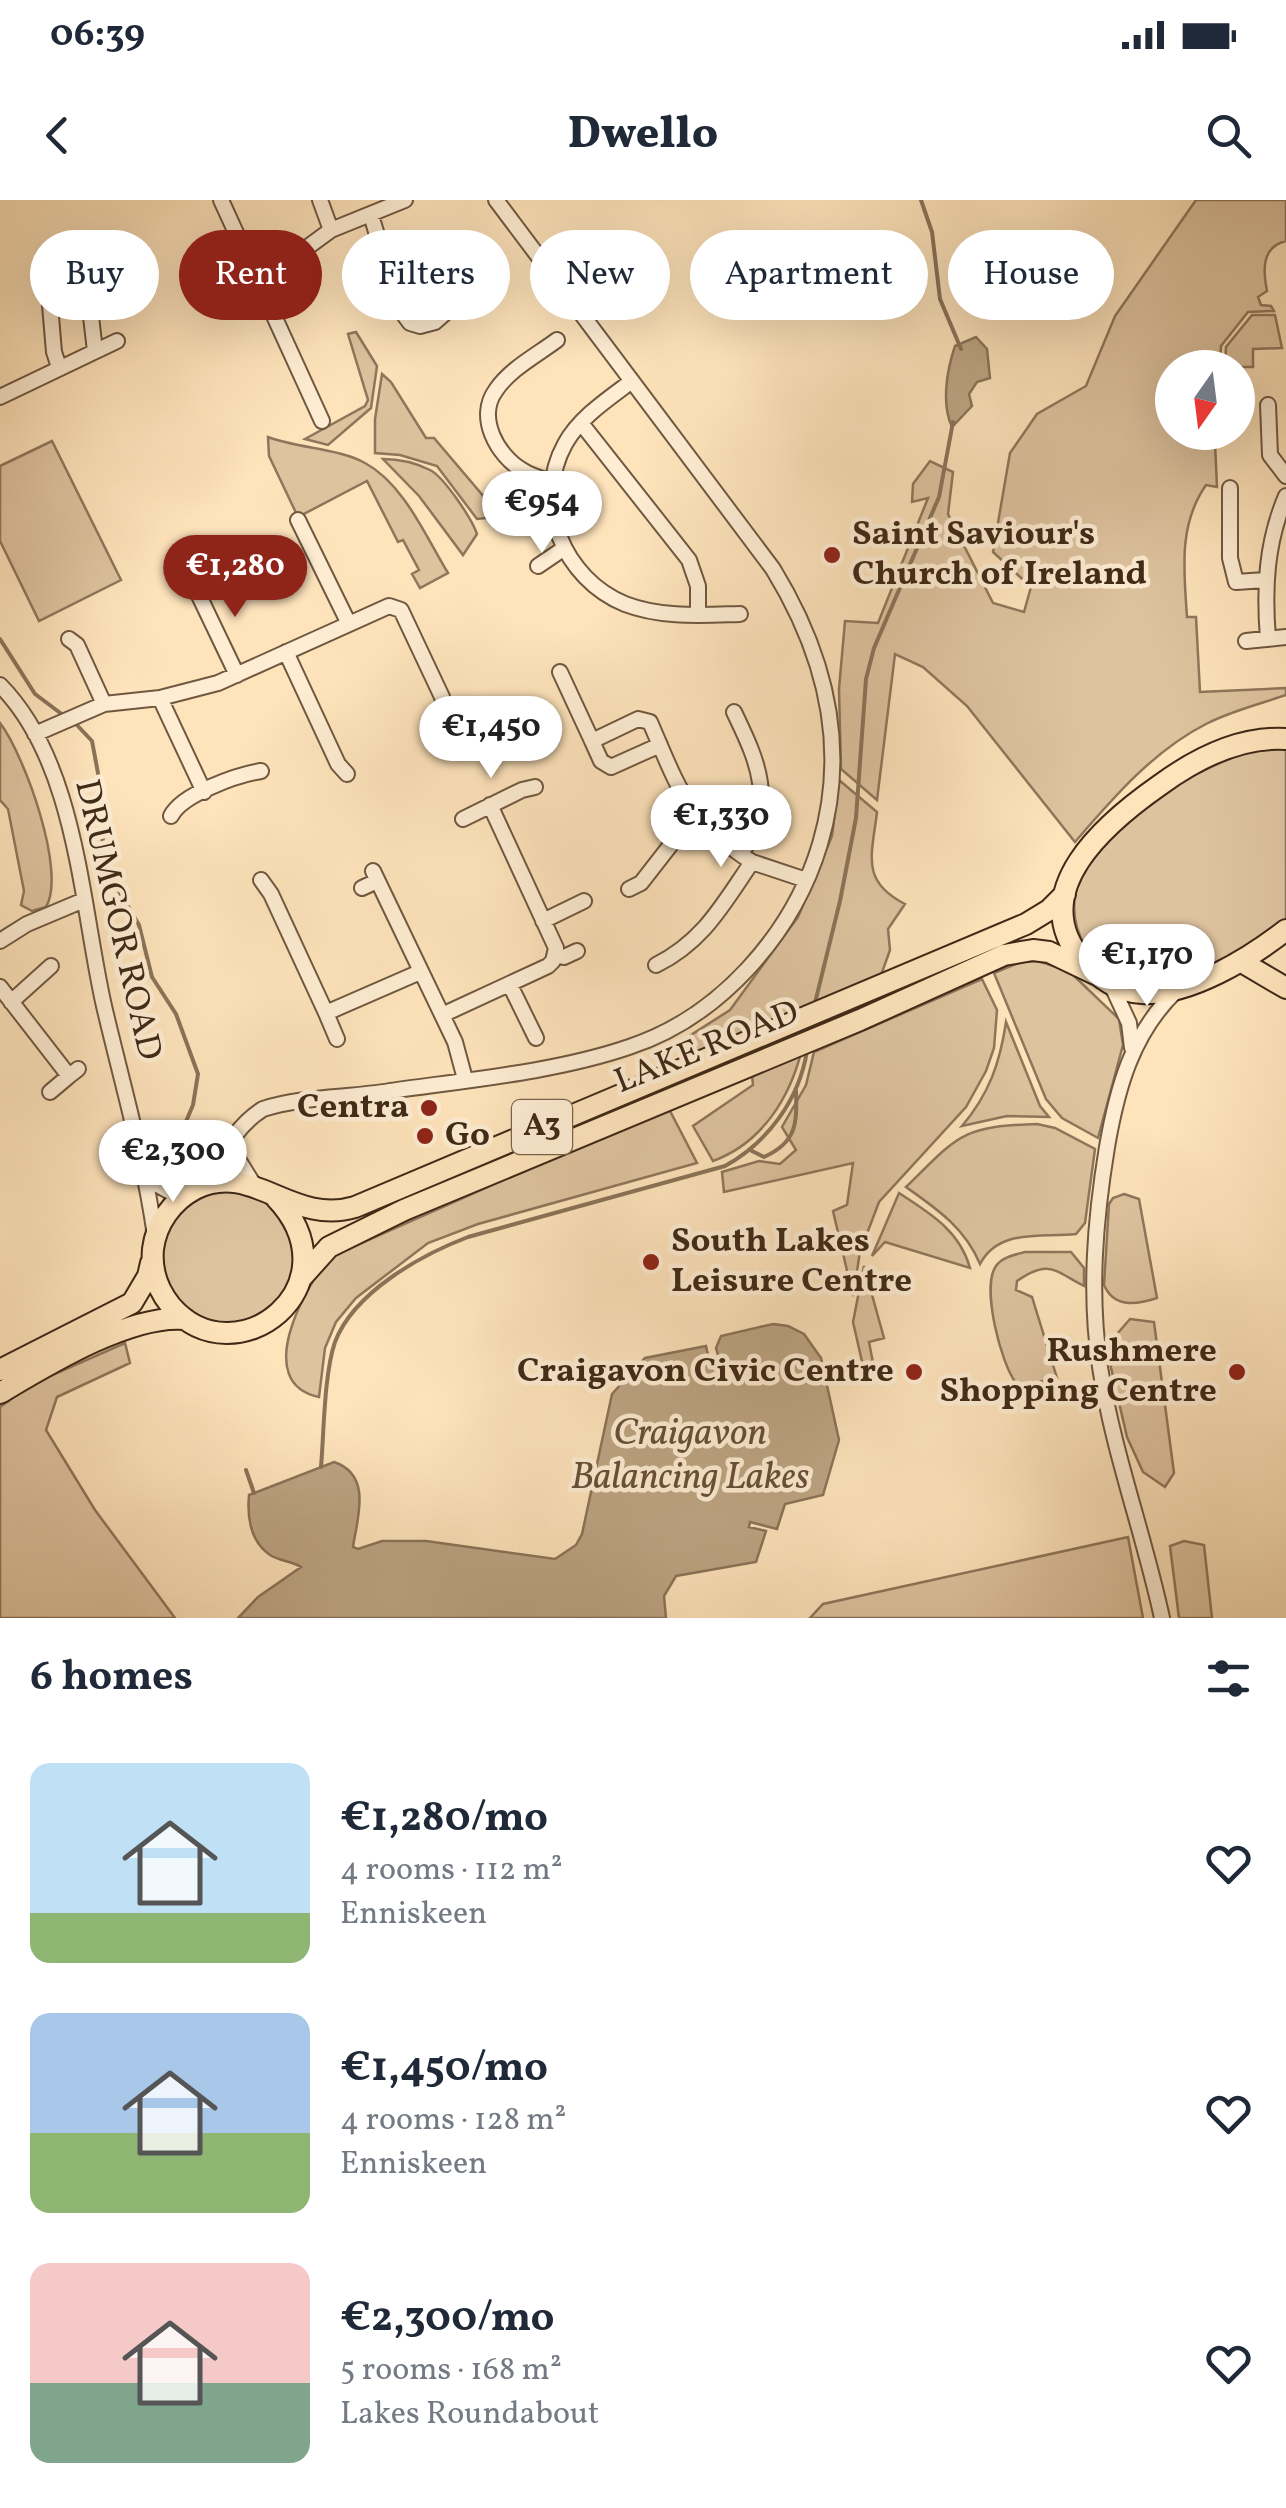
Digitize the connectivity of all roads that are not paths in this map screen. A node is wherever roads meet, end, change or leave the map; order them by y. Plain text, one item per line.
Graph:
1 (222, 200) edge
2 (320, 200) edge
3 (405, 200) edge
4 (496, 200) edge
5 (371, 215) junction
6 (236, 230) edge
7 (331, 230) junction
8 (376, 230) edge
9 (322, 237) edge
10 (391, 274) joint
11 (277, 320) edge
12 (556, 340) dead end
13 (118, 341) dead end
14 (95, 351) junction
15 (59, 367) junction
16 (632, 382) junction
17 (0, 397) edge
18 (1268, 405) dead end
19 (322, 421) dead end
20 (581, 424) junction
21 (1286, 476) edge
22 (552, 482) junction
23 (1230, 488) dead end
24 (1286, 496) edge
25 (298, 520) dead end
26 (1279, 538) edge
27 (563, 549) junction
28 (538, 566) dead end
29 (1265, 580) junction
30 (193, 591) dead end
31 (698, 614) junction
32 (740, 614) dead end
33 (348, 622) junction
34 (1286, 637) edge
35 (69, 639) dead end
36 (1268, 639) junction
37 (1246, 641) dead end
38 (286, 652) junction
39 (560, 672) dead end
40 (236, 675) junction
41 (0, 686) edge
42 (160, 698) junction
43 (104, 704) junction
44 (444, 708) dead end
45 (732, 720) dead end
46 (35, 734) junction
47 (1286, 739) edge
48 (592, 741) junction
49 (660, 744) junction
50 (261, 771) dead end
51 (347, 774) dead end
52 (536, 787) dead end
53 (204, 792) junction
54 (490, 805) junction
55 (694, 815) junction
56 (172, 816) dead end
57 (463, 819) dead end
58 (746, 858) junction
59 (262, 880) dead end
60 (806, 880) junction
61 (362, 888) dead end
62 (629, 889) dead end
63 (1065, 894) junction
64 (84, 900) junction
65 (584, 901) dead end
66 (544, 921) junction
67 (1286, 930) edge
68 (0, 940) edge
69 (577, 951) dead end
70 (556, 955) junction
71 (1240, 962) junction
72 (656, 965) dead end
73 (52, 966) dead end
74 (420, 972) junction
75 (1103, 979) junction
76 (510, 985) junction
77 (0, 987) edge
78 (1180, 987) junction
79 (1286, 988) edge
80 (11, 1002) junction
81 (326, 1013) junction
82 (442, 1015) junction
83 (536, 1038) dead end
84 (338, 1039) dead end
85 (1132, 1048) junction
86 (464, 1079) junction
87 (50, 1092) dead end
88 (235, 1135) junction
89 (148, 1180) junction
90 (254, 1186) junction
91 (196, 1190) junction
92 (276, 1198) junction
93 (154, 1247) junction
94 (302, 1277) junction
95 (185, 1319) junction
96 (0, 1370) edge
97 (0, 1394) edge
98 (1162, 1618) edge

1 - 6 street
2 - 7 street
3 - 5 street
4 - 16 street
5 - 7 street
5 - 8 street
7 - 9 street
10 - 10 street
11 - 19 street
12 - 22 street
13 - 14 street
14 - 15 street
14 - 15 street
15 - 17 street
16 - 20 street
16 - 60 street
18 - 21 street
20 - 22 street
20 - 31 street
22 - 27 street
23 - 29 street
24 - 26 street
25 - 33 street
26 - 29 street
27 - 28 street
27 - 31 street
29 - 36 street
30 - 40 street
31 - 32 street
33 - 38 street
33 - 44 street
34 - 36 street
35 - 43 street
36 - 37 street
38 - 40 street
38 - 51 street
39 - 48 street
40 - 42 street
41 - 46 street, DRUMGOR ROAD
42 - 43 street
42 - 53 street
43 - 46 street
45 - 58 street
46 - 64 street, DRUMGOR ROAD
47 - 63 highway, A3
48 - 49 street
48 - 49 street
49 - 55 street
50 - 53 street
52 - 54 street
53 - 56 street
54 - 57 street
54 - 66 street
55 - 58 street
55 - 62 street
58 - 60 street
58 - 72 street
59 - 81 street
60 - 86 street
61 - 74 street
63 - 75 highway
63 - 92 highway, LAKE ROAD / A3
64 - 68 street
64 - 89 street, DRUMGOR ROAD
65 - 66 street
66 - 70 street
67 - 71 highway, A3
69 - 70 street
70 - 76 street
71 - 78 highway, A3
71 - 79 highway
73 - 80 street
74 - 81 street
74 - 82 street
75 - 78 highway, A3
75 - 85 street
75 - 94 highway, LAKE ROAD / A3
76 - 82 street
76 - 83 street
77 - 80 street
78 - 85 street
80 - 87 street
81 - 84 street
82 - 86 street
85 - 98 street
86 - 88 street
88 - 90 street
88 - 91 street
89 - 91 street
89 - 93 street, DRUMGOR ROAD
90 - 91 highway, A3
90 - 92 highway, A3
91 - 93 highway
92 - 94 highway, A3
93 - 95 highway
93 - 96 highway
94 - 95 highway, A3
95 - 97 highway, A3

